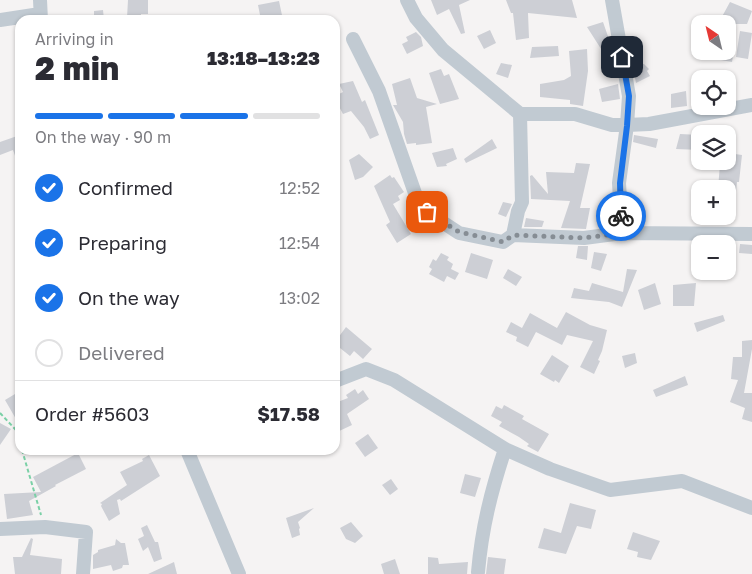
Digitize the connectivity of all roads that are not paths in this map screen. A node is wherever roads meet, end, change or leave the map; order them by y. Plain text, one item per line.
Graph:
1 (40, 0) edge
2 (407, 0) edge
3 (612, 0) edge
4 (41, 15) edge
5 (15, 19) edge
6 (0, 20) edge
7 (353, 39) dead end
8 (752, 105) edge
9 (520, 114) junction
10 (627, 126) junction
11 (622, 233) junction
12 (752, 234) edge
13 (513, 235) junction
14 (340, 380) edge
15 (505, 450) junction
16 (189, 455) edge
17 (752, 508) edge
18 (0, 528) edge
19 (478, 572) dead end
20 (83, 574) edge
21 (239, 574) edge

1 - 4 street
2 - 9 street
3 - 10 street
5 - 6 street
7 - 13 street
8 - 10 street
9 - 10 street
9 - 13 street
10 - 11 street
11 - 12 street
11 - 13 street
14 - 15 street
15 - 17 street
15 - 19 street
16 - 21 street
18 - 20 street

